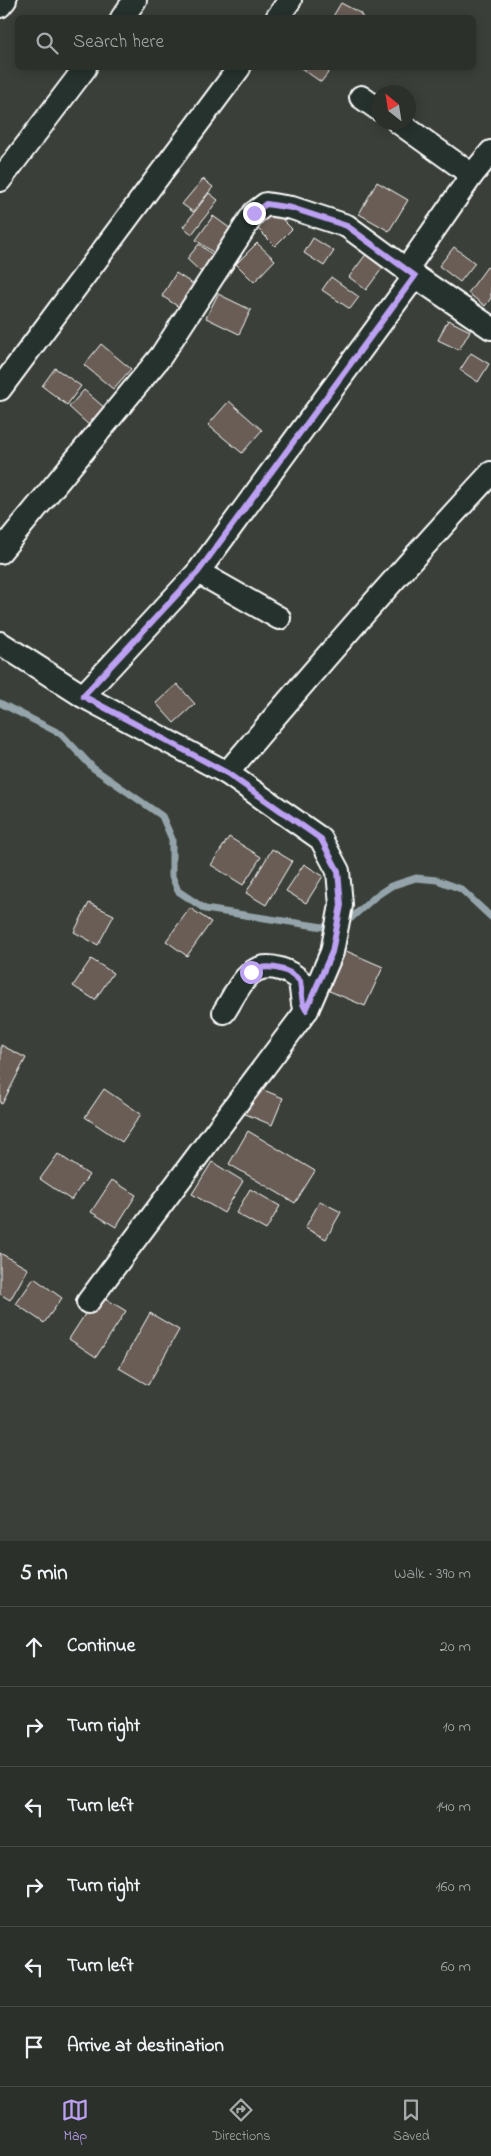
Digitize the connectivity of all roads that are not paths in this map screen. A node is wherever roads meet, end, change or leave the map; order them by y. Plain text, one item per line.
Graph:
1 (5, 0) edge
2 (135, 0) edge
3 (290, 0) edge
4 (0, 6) edge
5 (124, 15) edge
6 (278, 15) edge
7 (83, 70) edge
8 (238, 70) edge
9 (409, 130) edge
10 (491, 152) edge
11 (472, 175) junction
12 (0, 180) edge
13 (410, 273) junction
14 (491, 328) edge
15 (0, 389) edge
16 (491, 473) edge
17 (0, 552) edge
18 (198, 572) junction
19 (279, 618) dead end
20 (0, 643) edge
21 (83, 696) junction
22 (227, 773) junction
23 (306, 1010) junction
24 (224, 1012) dead end
25 (88, 1302) dead end

1 - 4 street
2 - 5 street
3 - 6 street
7 - 12 street
8 - 15 street
9 - 11 street
10 - 11 street
11 - 13 street
13 - 14 street
13 - 17 street
13 - 18 street
16 - 22 street
18 - 19 street
18 - 21 street
20 - 21 street
21 - 22 street
22 - 23 street
23 - 24 street
23 - 25 street

